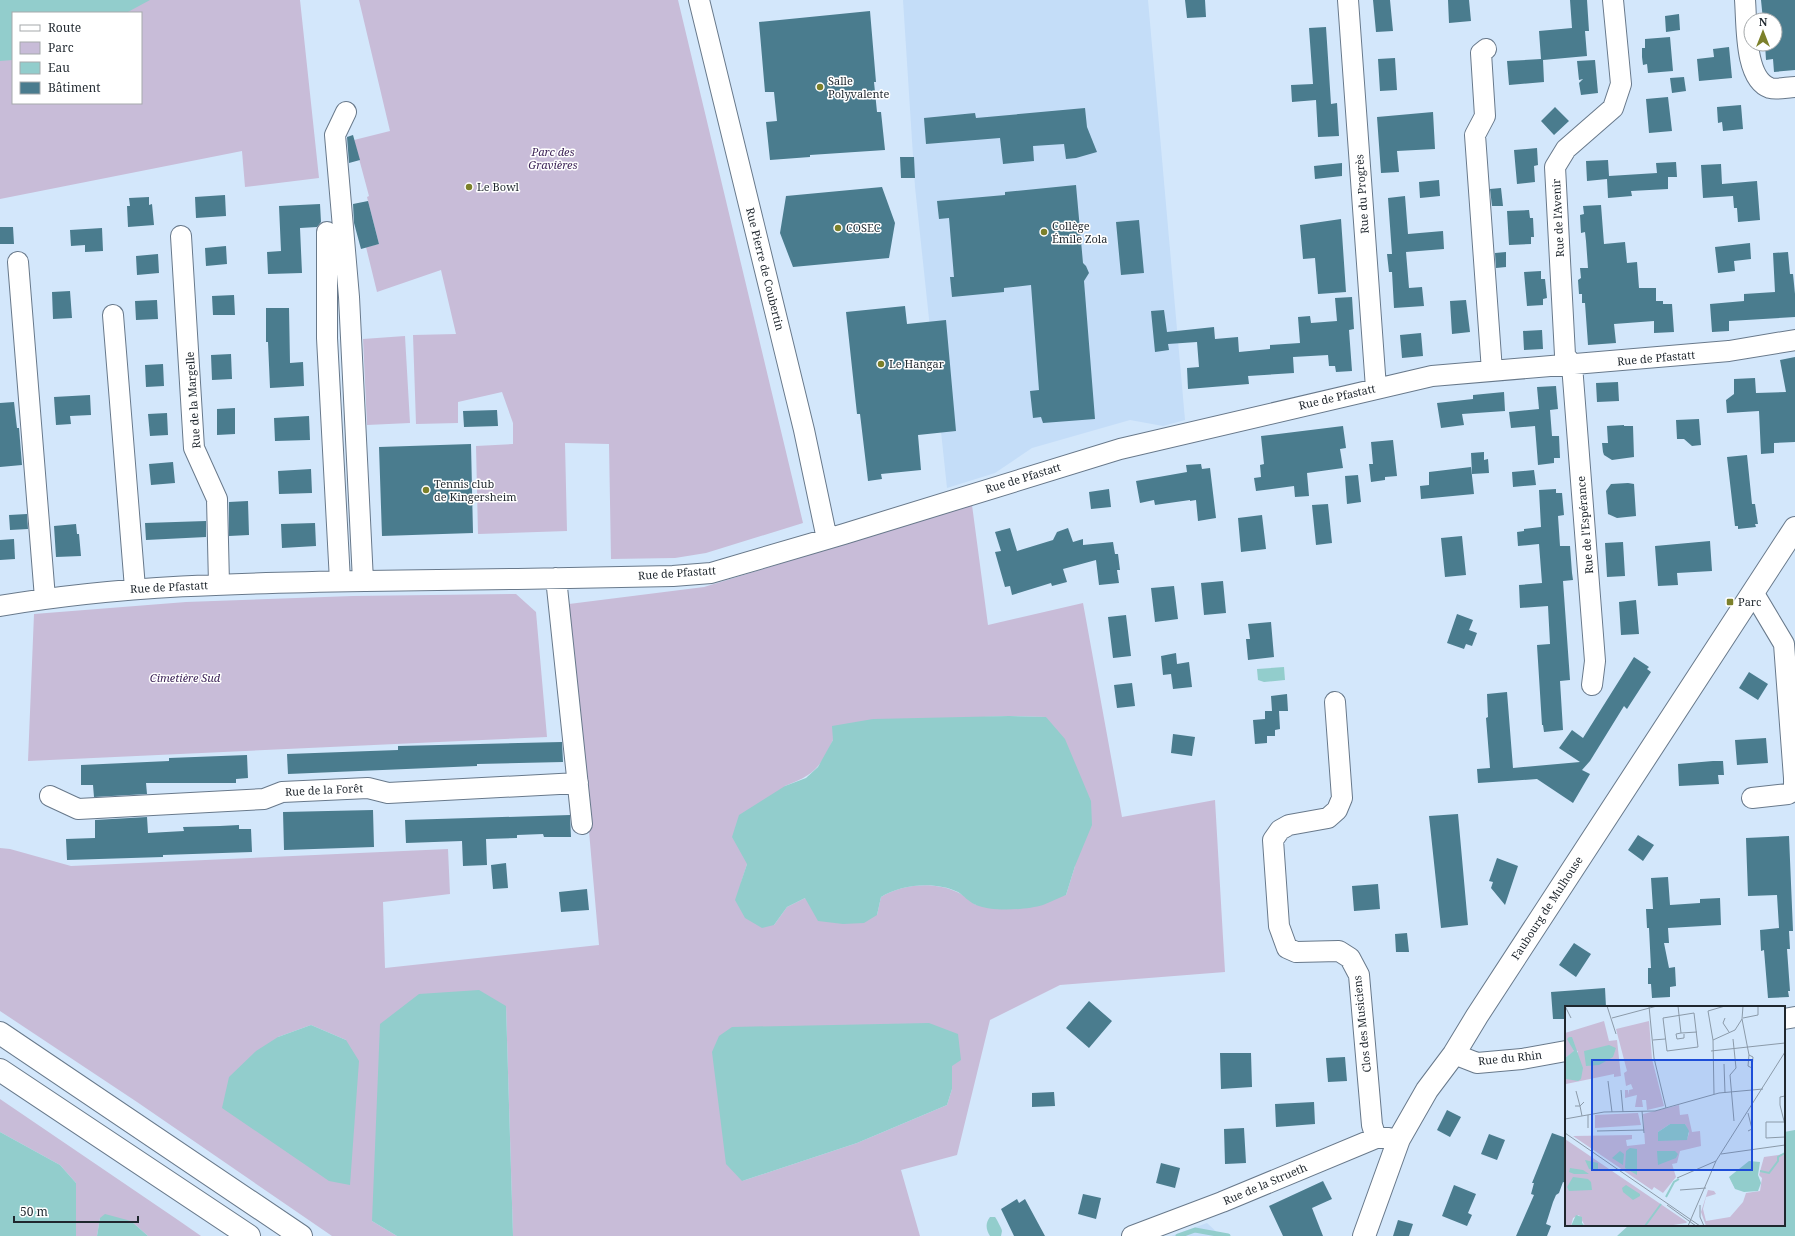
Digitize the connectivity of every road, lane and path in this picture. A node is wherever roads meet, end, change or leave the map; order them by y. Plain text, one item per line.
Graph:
1 (699, 0) edge
2 (1348, 0) edge
3 (1613, 0) edge
4 (1745, 0) edge
5 (1486, 50) dead end
6 (1795, 87) edge
7 (346, 112) dead end
8 (327, 232) dead end
9 (181, 236) dead end
10 (18, 262) dead end
11 (113, 315) dead end
12 (1795, 340) edge
13 (1572, 365) junction
14 (1492, 370) junction
15 (1376, 388) junction
16 (1795, 528) edge
17 (827, 539) junction
18 (556, 578) junction
19 (340, 581) junction
20 (363, 581) junction
21 (219, 584) junction
22 (135, 588) junction
23 (1754, 592) junction
24 (45, 598) junction
25 (0, 606) edge
26 (1592, 685) dead end
27 (1335, 702) dead end
28 (578, 783) junction
29 (50, 796) dead end
30 (1752, 798) dead end
31 (582, 824) dead end
32 (1795, 1017) edge
33 (1785, 1019) edge
34 (0, 1033) edge
35 (1565, 1051) edge
36 (1454, 1054) junction
37 (0, 1070) edge
38 (1376, 1138) junction
39 (1399, 1139) junction
40 (249, 1236) edge
41 (301, 1236) edge
42 (1132, 1236) edge
43 (1364, 1236) edge

1 - 17 street, Rue Pierre de Coubertin
2 - 15 street, Rue du Progrès
3 - 13 street, Rue de l'Avenir
4 - 6 street
5 - 14 street
7 - 20 street
8 - 19 street
9 - 21 street, Rue de la Margelle
10 - 24 street
11 - 22 street
12 - 13 street, Rue de Pfastatt
13 - 14 street, Rue de Pfastatt
13 - 26 street, Rue de l'Espérance
14 - 15 street, Rue de Pfastatt
15 - 17 street, Rue de Pfastatt
16 - 23 main road, Faubourg de Mulhouse
17 - 18 street, Rue de Pfastatt
18 - 20 street, Rue de Pfastatt
18 - 28 street
19 - 20 street, Rue de Pfastatt
19 - 21 street, Rue de Pfastatt
21 - 22 street, Rue de Pfastatt
22 - 24 street, Rue de Pfastatt
23 - 30 street
23 - 36 main road, Faubourg de Mulhouse
24 - 25 street, Rue de Pfastatt
27 - 38 street, Clos des Musiciens
28 - 29 street, Rue de la Forêt
28 - 31 street
32 - 33 street
34 - 41 main road
35 - 36 street, Rue du Rhin
36 - 39 main road, Faubourg de Mulhouse
37 - 40 main road
38 - 39 street, Rue de la Strueth
38 - 42 street, Rue de la Strueth
39 - 43 main road, Faubourg de Mulhouse

